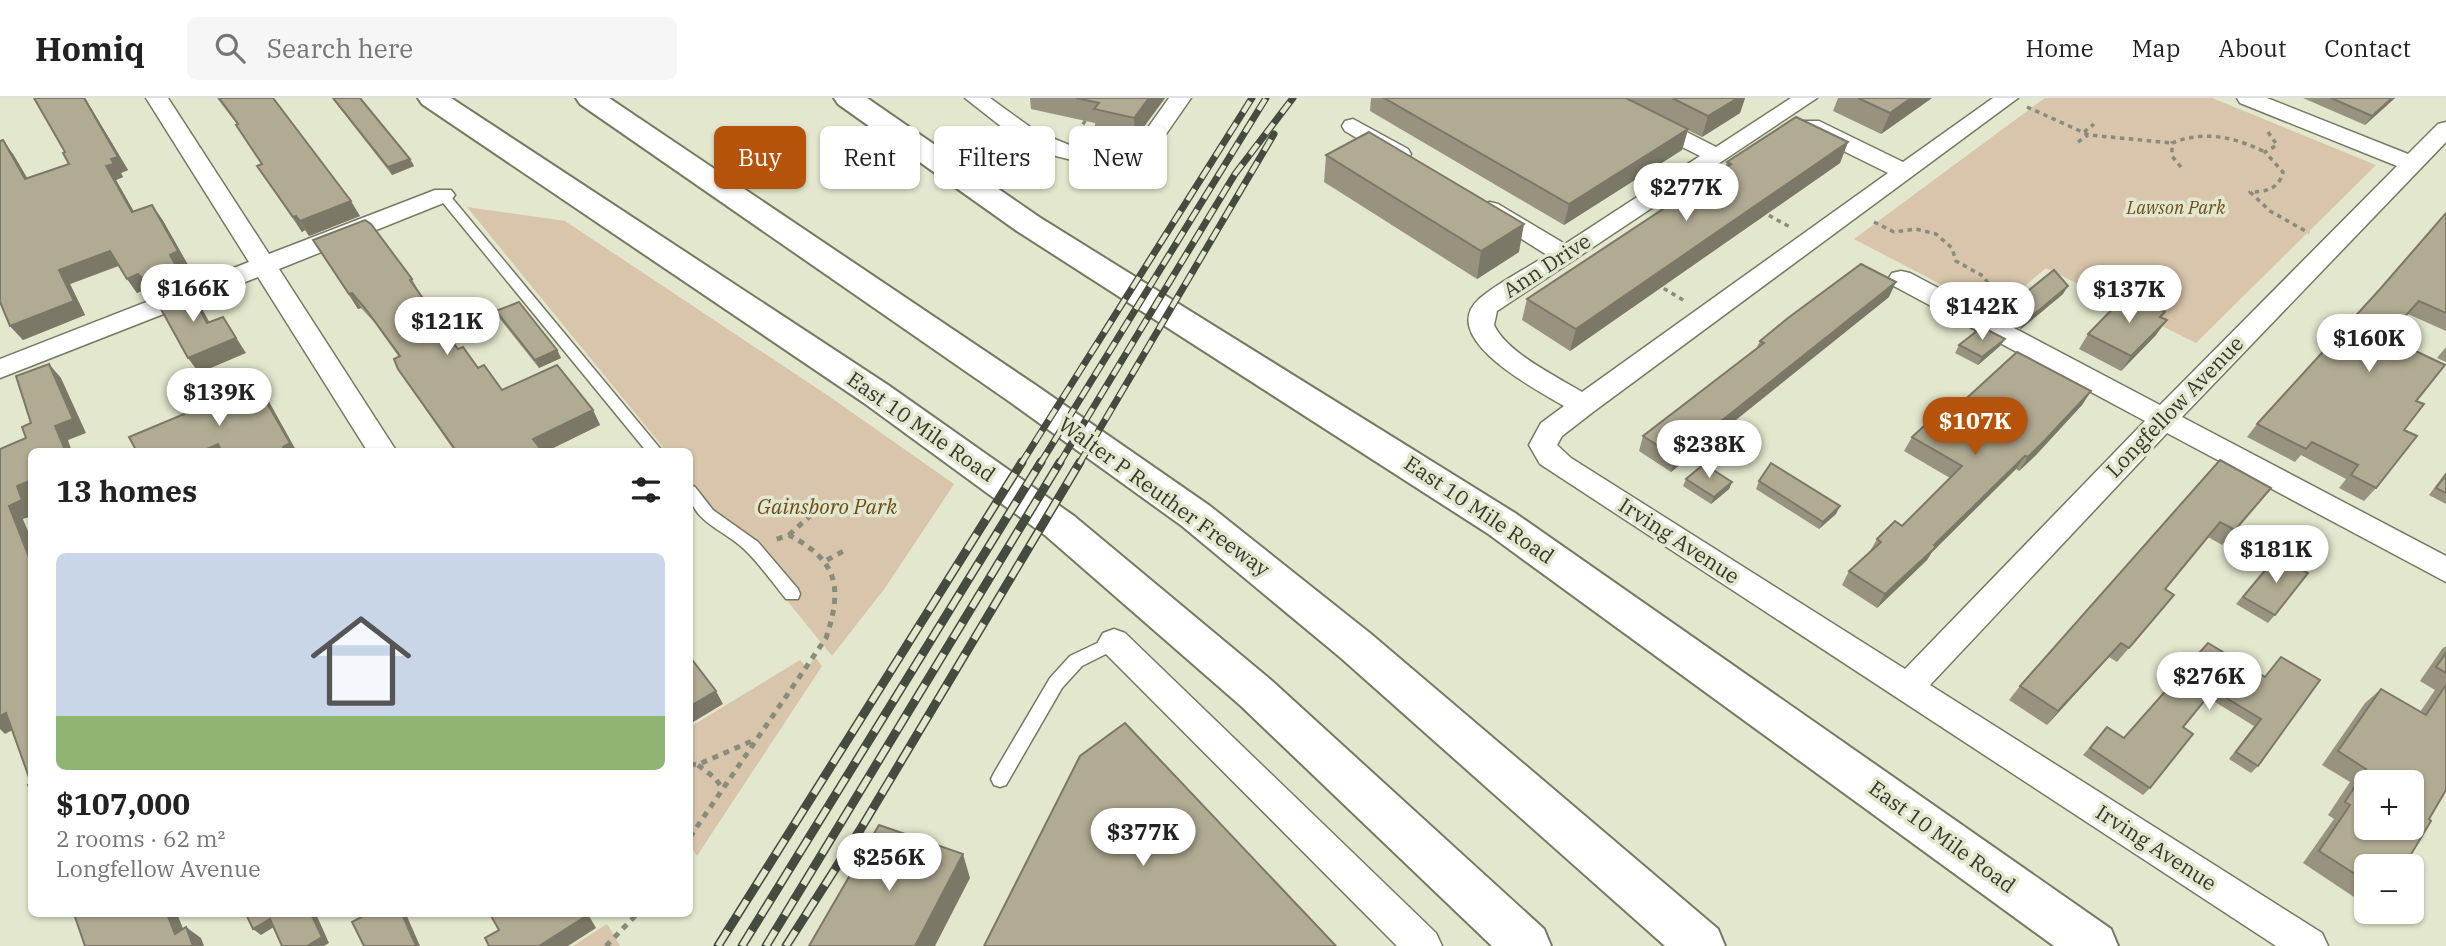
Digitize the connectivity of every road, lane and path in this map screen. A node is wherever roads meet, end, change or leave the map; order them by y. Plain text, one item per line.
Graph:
1 (156, 98) edge
2 (432, 98) edge
3 (590, 98) edge
4 (848, 98) edge
5 (976, 98) edge
6 (1180, 98) edge
7 (1603, 98) edge
8 (1807, 98) edge
9 (2248, 98) edge
10 (2017, 103) edge
11 (1092, 109) edge
12 (1783, 113) junction
13 (2094, 124) dead end
14 (1082, 126) edge
15 (1353, 126) dead end
16 (2264, 129) dead end
17 (2446, 129) edge
18 (2087, 134) junction
19 (2078, 142) dead end
20 (2172, 143) junction
21 (2265, 152) junction
22 (1717, 156) junction
23 (2412, 164) junction
24 (2181, 167) dead end
25 (1424, 169) edge
26 (1905, 172) junction
27 (443, 195) joint
28 (1471, 197) edge
29 (1759, 211) edge
30 (1873, 221) dead end
31 (1792, 228) dead end
32 (2309, 233) dead end
33 (1565, 255) junction
34 (265, 265) junction
35 (1901, 279) dead end
36 (1650, 281) edge
37 (1969, 299) dead end
38 (1688, 303) dead end
39 (0, 369) edge
40 (1583, 405) junction
41 (2163, 420) junction
42 (380, 448) edge
43 (653, 448) edge
44 (693, 495) edge
45 (811, 514) dead end
46 (789, 535) junction
47 (752, 546) junction
48 (847, 549) dead end
49 (827, 560) junction
50 (2446, 570) edge
51 (792, 594) dead end
52 (1114, 642) joint
53 (1908, 688) junction
54 (753, 741) junction
55 (693, 764) edge
56 (697, 765) junction
57 (1000, 779) dead end
58 (722, 788) junction
59 (693, 832) edge
60 (634, 917) edge
61 (606, 946) edge
62 (1423, 946) edge
63 (1527, 946) edge
64 (1701, 946) edge
65 (2094, 946) edge
66 (2309, 946) edge

1 - 34 street
2 - 63 main road, East 10 Mile Road
3 - 64 main road, Walter P Reuther Freeway
4 - 65 main road, East 10 Mile Road
5 - 6 street
7 - 22 street
8 - 12 street, Ann Drive
9 - 23 street
10 - 18 path
10 - 26 street, Irving Avenue
11 - 14 path
12 - 22 street, Ann Drive
12 - 26 street
13 - 18 path
15 - 25 street
16 - 21 path
17 - 23 street, Longfellow Avenue
18 - 19 path
18 - 20 path
20 - 21 path
20 - 24 path
21 - 32 path
22 - 33 street, Ann Drive
23 - 41 street, Longfellow Avenue
26 - 40 street, Irving Avenue
27 - 34 street
27 - 43 lane
28 - 33 street
29 - 31 path
30 - 37 path
33 - 40 street, Ann Drive
34 - 39 street
34 - 42 street
35 - 41 street
36 - 38 path
40 - 53 street, Irving Avenue
41 - 50 street
41 - 53 street, Longfellow Avenue
44 - 47 lane
45 - 46 path
46 - 47 path
46 - 49 path
47 - 51 lane
48 - 49 path
49 - 54 path
52 - 57 lane
52 - 62 street
53 - 66 street, Irving Avenue
54 - 56 path
54 - 58 path
55 - 56 path
56 - 58 path
58 - 59 path
60 - 61 path

